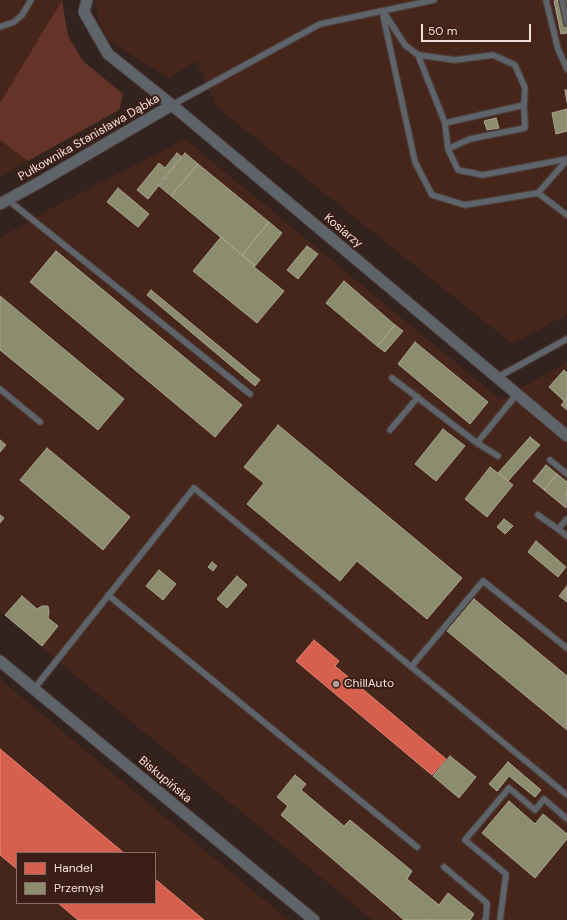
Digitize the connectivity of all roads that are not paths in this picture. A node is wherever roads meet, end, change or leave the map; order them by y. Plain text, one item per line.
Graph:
1 (31, 0) edge
2 (87, 0) edge
3 (434, 0) edge
4 (546, 0) edge
5 (562, 0) edge
6 (382, 11) junction
7 (567, 23) edge
8 (0, 27) edge
9 (418, 55) junction
10 (567, 69) edge
11 (172, 105) junction
12 (524, 105) junction
13 (445, 123) junction
14 (448, 149) junction
15 (567, 159) edge
16 (538, 193) junction
17 (4, 202) edge
18 (567, 215) edge
19 (567, 338) edge
20 (498, 377) junction
21 (392, 378) dead end
22 (0, 388) edge
23 (250, 394) dead end
24 (517, 394) junction
25 (418, 397) junction
26 (40, 422) dead end
27 (390, 430) dead end
28 (567, 436) edge
29 (477, 443) junction
30 (498, 456) dead end
31 (550, 460) dead end
32 (567, 474) edge
33 (538, 515) dead end
34 (567, 519) edge
35 (558, 529) junction
36 (567, 536) edge
37 (108, 595) junction
38 (567, 648) edge
39 (0, 661) edge
40 (410, 667) junction
41 (34, 689) junction
42 (567, 795) edge
43 (567, 819) edge
44 (417, 847) dead end
45 (444, 867) dead end
46 (314, 920) edge
47 (484, 920) edge
48 (500, 920) edge

1 - 8 lane
2 - 11 street, Pułkownika Stanisława Dąbka
3 - 6 lane
4 - 10 lane
5 - 7 lane
6 - 9 lane
6 - 11 lane
6 - 16 lane
9 - 12 lane
9 - 13 lane
11 - 17 street, Pułkownika Stanisława Dąbka
11 - 20 street, Kosiarzy
12 - 13 lane
12 - 14 lane
13 - 14 lane
14 - 15 lane
15 - 16 lane
16 - 18 lane
17 - 23 lane
19 - 20 lane
20 - 24 street, Kosiarzy
21 - 25 lane
22 - 26 lane
24 - 28 street, Kosiarzy
24 - 29 lane
25 - 27 lane
25 - 29 lane
29 - 30 lane
31 - 32 lane
33 - 35 lane
34 - 35 lane
35 - 36 lane
37 - 40 lane
37 - 41 lane
37 - 44 lane
38 - 40 lane
39 - 41 street, Biskupińska
40 - 42 lane
41 - 46 street, Biskupińska
43 - 48 lane
45 - 47 lane

